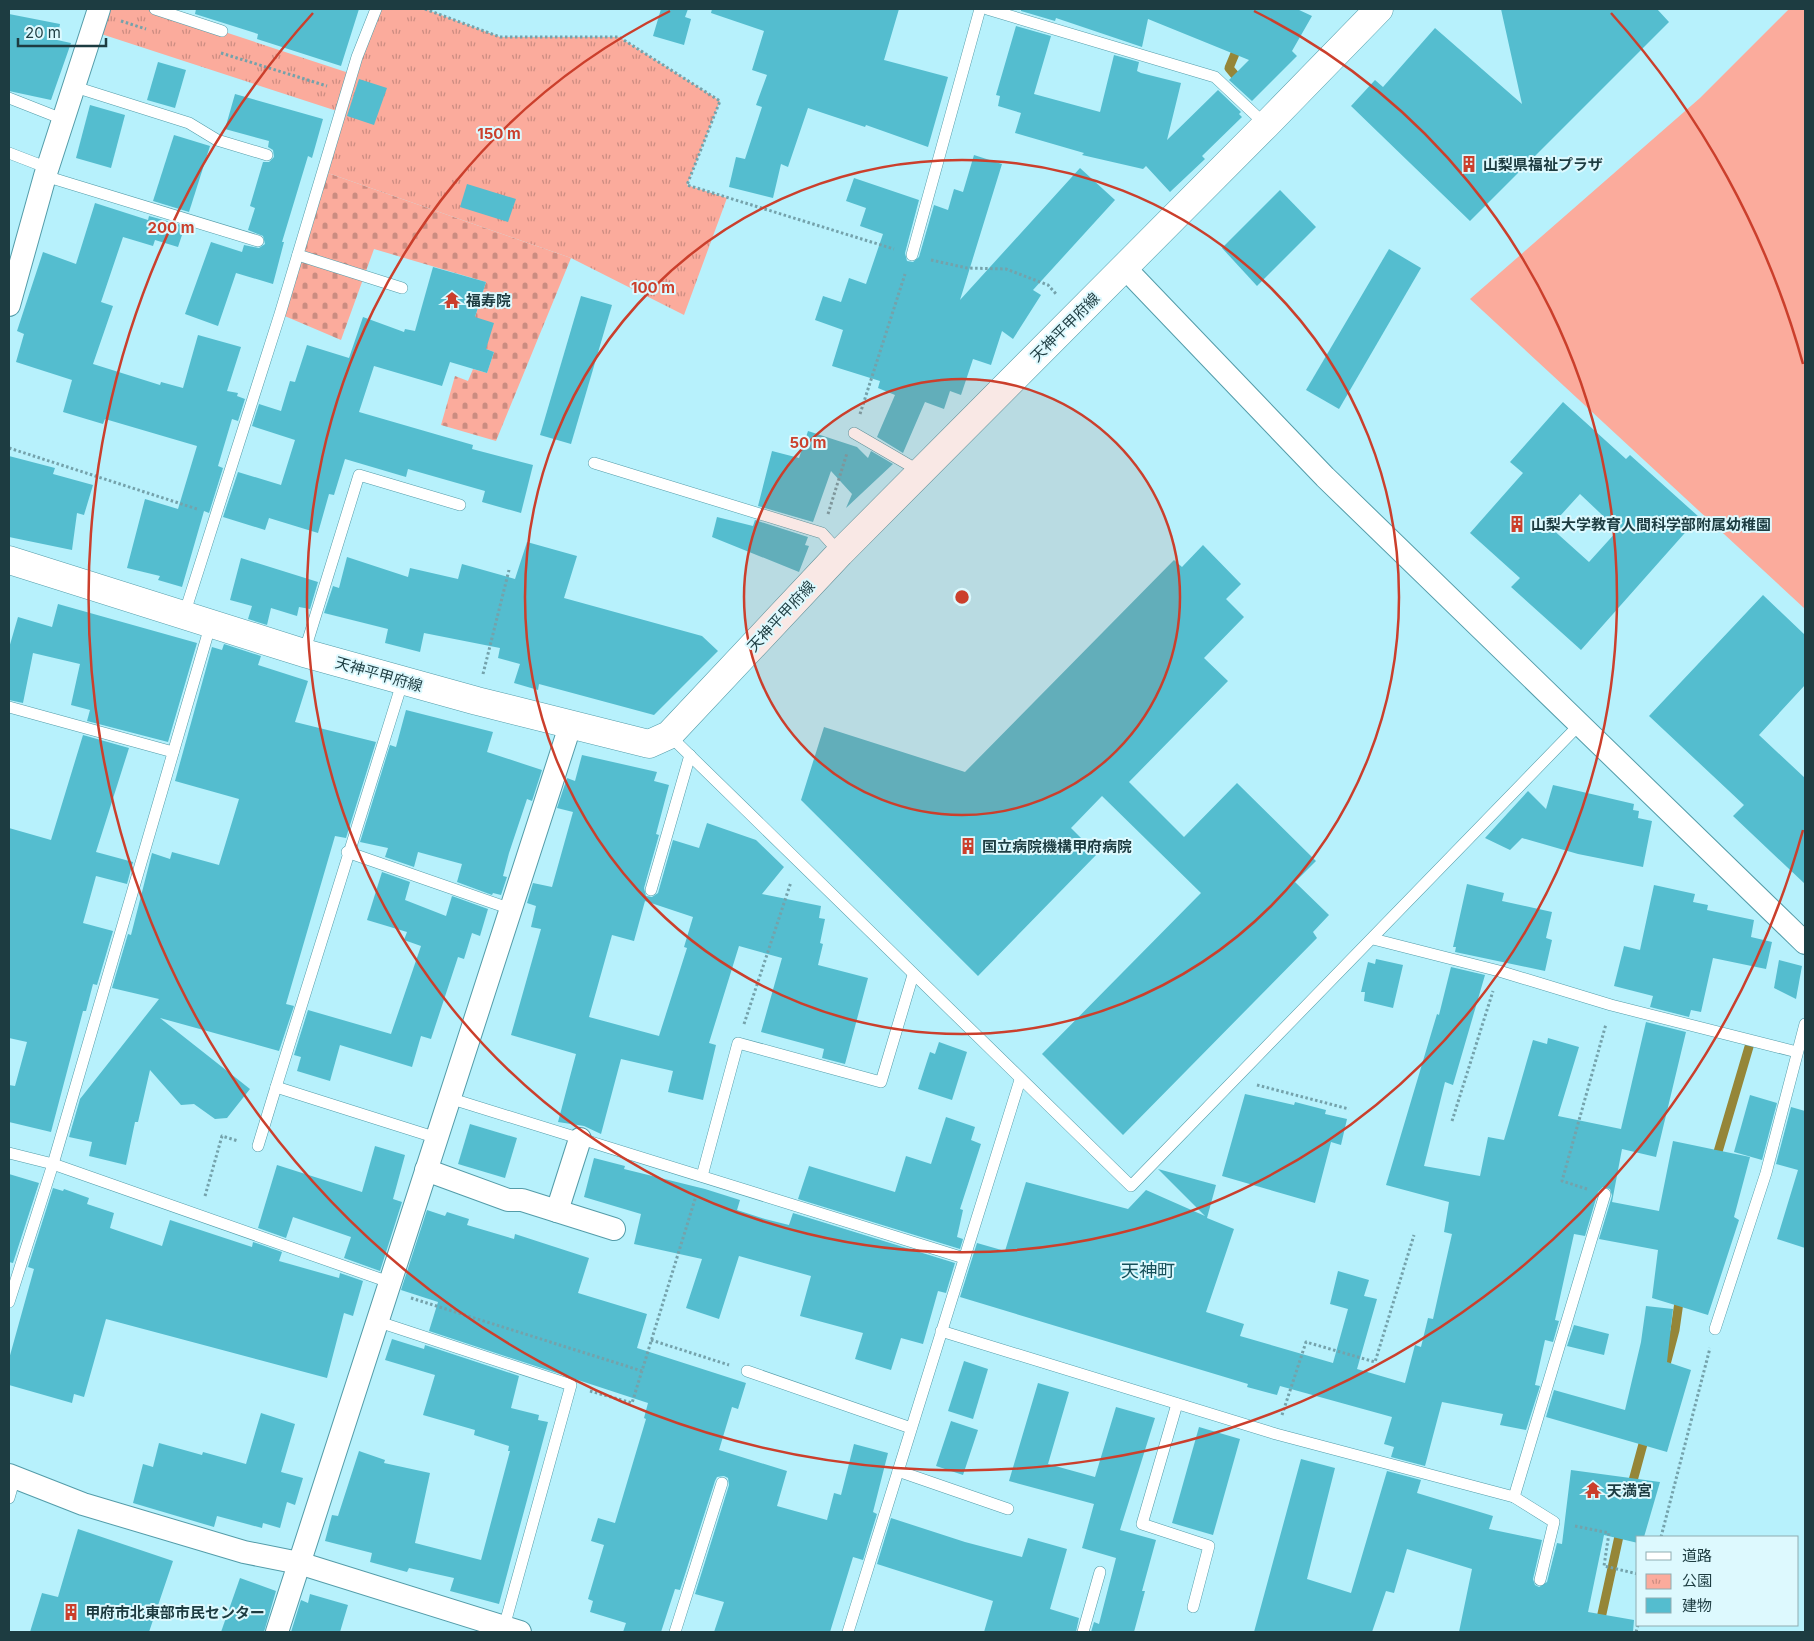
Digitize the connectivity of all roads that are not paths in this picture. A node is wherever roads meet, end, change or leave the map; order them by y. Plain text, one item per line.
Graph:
1 (99, 9) edge
2 (155, 9) edge
3 (376, 9) edge
4 (980, 9) edge
5 (987, 9) edge
6 (1379, 9) edge
7 (222, 31) dead end
8 (75, 87) junction
9 (9, 98) edge
10 (65, 120) junction
11 (1266, 125) junction
12 (9, 153) edge
13 (267, 155) dead end
14 (47, 172) junction
15 (258, 242) dead end
16 (298, 255) junction
17 (912, 255) road end
18 (1124, 267) junction
19 (402, 288) dead end
20 (9, 305) edge
21 (854, 433) road end
22 (594, 462) dead end
23 (921, 472) junction
24 (460, 505) dead end
25 (840, 554) junction
26 (9, 560) edge
27 (184, 615) junction
28 (211, 623) junction
29 (304, 653) junction
30 (402, 680) junction
31 (9, 707) edge
32 (571, 724) junction
33 (1579, 725) junction
34 (669, 735) junction
35 (173, 752) junction
36 (690, 755) junction
37 (347, 852) junction
38 (651, 890) dead end
39 (511, 909) junction
40 (1373, 939) junction
41 (1805, 943) edge
42 (913, 975) junction
43 (1805, 1024) edge
44 (1797, 1052) junction
45 (1020, 1080) junction
46 (276, 1087) junction
47 (449, 1098) junction
48 (437, 1138) junction
49 (580, 1139) junction
50 (258, 1146) road end
51 (9, 1153) edge
52 (53, 1164) junction
53 (426, 1170) junction
54 (702, 1176) junction
55 (1605, 1194) road end
56 (557, 1211) junction
57 (614, 1229) dead end
58 (964, 1258) junction
59 (388, 1286) junction
60 (9, 1302) edge
61 (376, 1321) junction
62 (1715, 1328) road end
63 (941, 1331) junction
64 (748, 1372) road end
65 (1177, 1404) junction
66 (911, 1428) junction
67 (898, 1471) junction
68 (11, 1483) edge
69 (722, 1483) dead end
70 (1514, 1497) junction
71 (1008, 1509) dead end
72 (299, 1563) junction
73 (1100, 1572) dead end
74 (1540, 1580) dead end
75 (1193, 1607) dead end
76 (512, 1630) edge
77 (277, 1632) edge
78 (675, 1632) edge
79 (848, 1632) edge
80 (1083, 1632) edge

1 - 8 street
2 - 7 lane
3 - 16 lane
4 - 17 lane
5 - 11 lane
6 - 11 main road, 天神平甲府線
8 - 10 street
8 - 13 lane
9 - 10 lane
10 - 14 street
11 - 18 main road, 天神平甲府線
12 - 14 lane
14 - 15 lane
14 - 20 street
16 - 19 lane
16 - 27 lane
18 - 23 main road, 天神平甲府線
18 - 33 street
21 - 23 lane
22 - 25 lane
23 - 25 main road, 天神平甲府線
24 - 29 lane
25 - 34 main road, 天神平甲府線
26 - 27 main road, 天神平甲府線
27 - 28 main road, 天神平甲府線
28 - 29 main road, 天神平甲府線
28 - 35 lane
29 - 30 main road, 天神平甲府線
30 - 32 main road, 天神平甲府線
30 - 37 lane
31 - 35 lane
32 - 34 main road, 天神平甲府線
32 - 39 street
33 - 40 lane
33 - 41 street
34 - 36 lane
35 - 52 lane
36 - 38 lane
36 - 42 lane
37 - 39 lane
37 - 46 lane
39 - 47 street
40 - 44 lane
40 - 45 lane
42 - 45 lane
42 - 54 lane
43 - 44 lane
44 - 62 lane
45 - 58 lane
46 - 48 lane
46 - 50 lane
47 - 48 street
47 - 49 lane
48 - 53 street
49 - 54 lane
49 - 56 street
51 - 52 lane
52 - 59 lane
52 - 60 lane
53 - 56 street
53 - 59 street
54 - 58 lane
55 - 70 lane
56 - 57 street
58 - 63 lane
59 - 61 street
61 - 72 street
61 - 76 lane
63 - 65 lane
63 - 66 lane
64 - 66 lane
65 - 70 lane
65 - 75 lane
66 - 67 lane
67 - 71 lane
67 - 79 lane
68 - 72 street
69 - 78 lane
70 - 74 lane
72 - 76 street
72 - 77 street
73 - 80 lane

